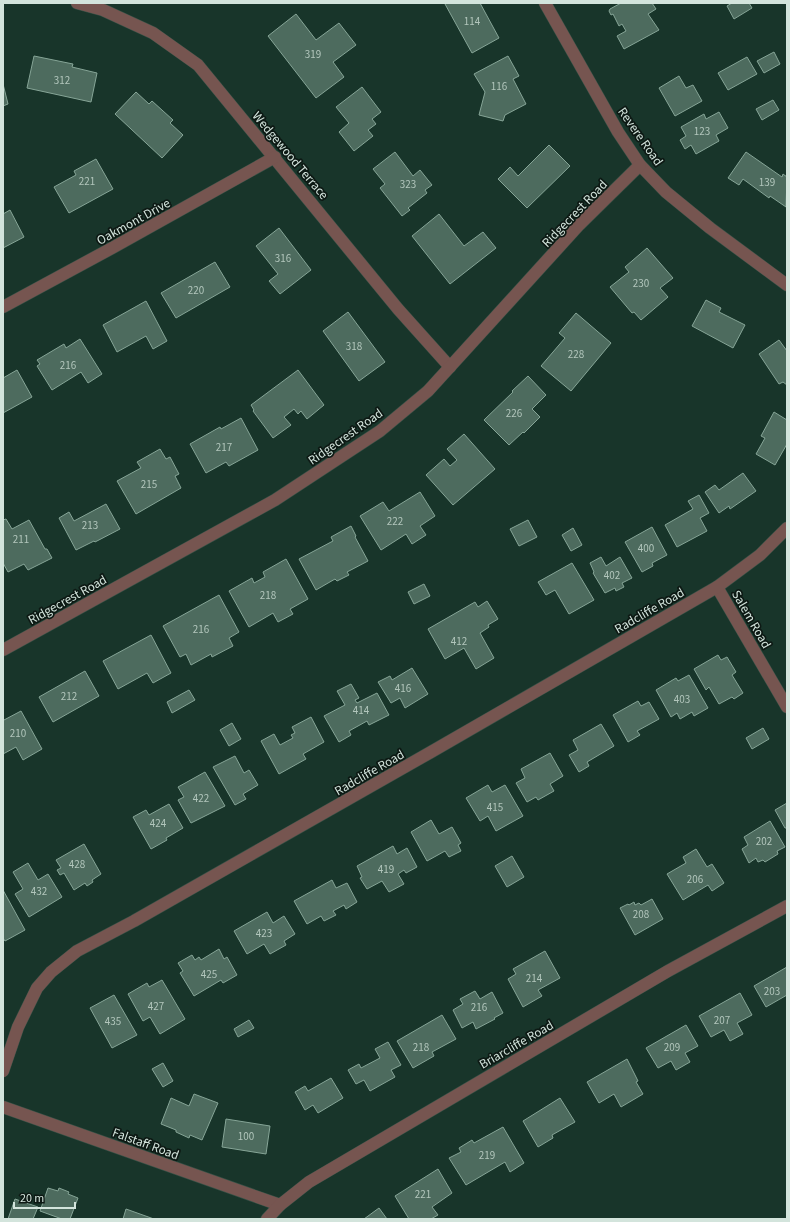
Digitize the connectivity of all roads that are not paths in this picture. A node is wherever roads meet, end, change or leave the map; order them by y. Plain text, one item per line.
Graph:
1 (77, 3) edge
2 (545, 3) edge
3 (275, 157) junction
4 (640, 165) junction
5 (787, 285) edge
6 (3, 307) edge
7 (450, 367) junction
8 (787, 528) edge
9 (717, 587) junction
10 (3, 650) edge
11 (787, 707) edge
12 (787, 906) edge
13 (3, 1070) edge
14 (3, 1107) edge
15 (280, 1205) junction
16 (266, 1219) edge

1 - 3 street, Wedgewood Terrace
2 - 4 street, Revere Road
3 - 6 street, Oakmont Drive
3 - 7 street, Wedgewood Terrace
4 - 5 street, Revere Road
4 - 7 street, Ridgecrest Road
7 - 10 street, Ridgecrest Road
8 - 9 street, Radcliffe Road
9 - 11 street, Salem Road
9 - 13 street, Radcliffe Road
12 - 15 street, Briarcliffe Road
14 - 15 street, Falstaff Road
15 - 16 street, Briarcliffe Road

